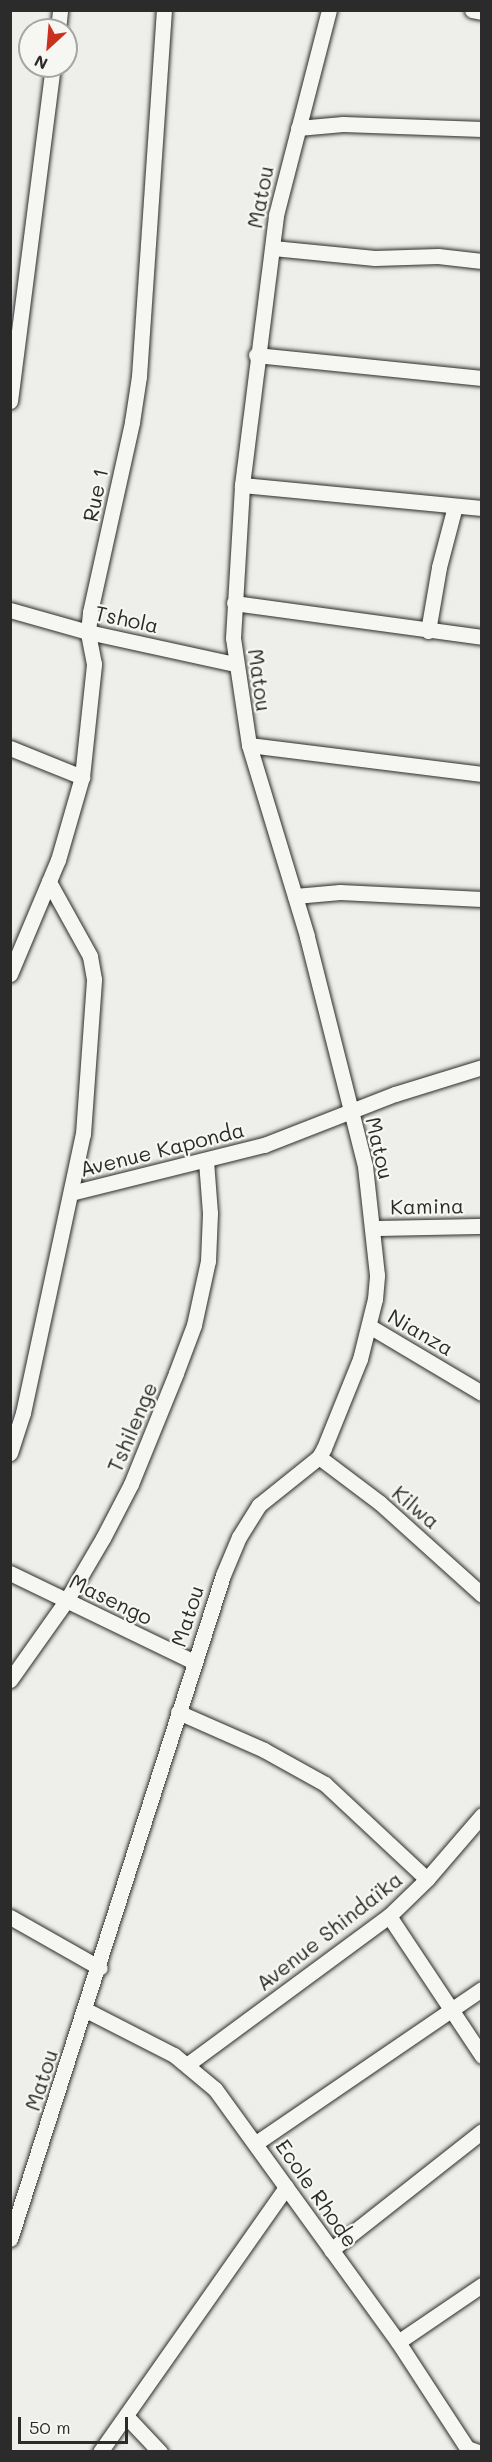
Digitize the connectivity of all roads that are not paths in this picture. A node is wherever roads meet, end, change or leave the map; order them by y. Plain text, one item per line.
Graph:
1 (164, 10) edge
2 (329, 10) edge
3 (472, 10) edge
4 (482, 12) edge
5 (51, 78) edge
6 (298, 128) junction
7 (482, 129) edge
8 (273, 248) junction
9 (482, 261) edge
10 (256, 355) junction
11 (482, 378) edge
12 (10, 400) edge
13 (242, 485) junction
14 (455, 506) junction
15 (482, 508) edge
16 (234, 603) junction
17 (10, 610) edge
18 (428, 631) junction
19 (88, 632) junction
20 (482, 637) edge
21 (235, 664) junction
22 (249, 745) junction
23 (10, 748) edge
24 (482, 774) edge
25 (82, 777) junction
26 (49, 882) junction
27 (295, 896) junction
28 (482, 899) edge
29 (10, 974) edge
30 (482, 1068) edge
31 (350, 1113) junction
32 (206, 1161) junction
33 (71, 1192) junction
34 (482, 1226) edge
35 (373, 1228) junction
36 (369, 1326) junction
37 (482, 1393) edge
38 (10, 1453) edge
39 (319, 1457) junction
40 (10, 1573) edge
41 (482, 1595) edge
42 (66, 1601) junction
43 (194, 1662) junction
44 (10, 1680) edge
45 (178, 1712) junction
46 (482, 1815) edge
47 (428, 1879) junction
48 (389, 1916) junction
49 (10, 1917) edge
50 (100, 1968) junction
51 (482, 1989) edge
52 (450, 2008) junction
53 (86, 2010) junction
54 (482, 2056) edge
55 (188, 2064) junction
56 (482, 2131) edge
57 (256, 2144) junction
58 (286, 2187) junction
59 (10, 2239) edge
60 (331, 2250) junction
61 (482, 2285) edge
62 (398, 2342) junction
63 (126, 2416) junction
64 (482, 2438) edge
65 (469, 2450) edge
66 (100, 2451) edge
67 (160, 2451) edge

1 - 19 street, Rue 1
2 - 6 street, Matou
3 - 4 street
5 - 12 street
6 - 7 street
6 - 8 street, Matou
8 - 9 street
8 - 10 street, Matou
10 - 11 street
10 - 13 street, Matou
13 - 14 street
13 - 16 street, Matou
14 - 15 street
14 - 18 street
16 - 18 street
16 - 21 street, Matou
17 - 19 street, Tshola
18 - 20 street
19 - 21 street, Tshola
19 - 25 street, Rue 1
21 - 22 street, Matou
22 - 24 street
22 - 27 street, Matou
23 - 25 street
25 - 26 street, Rue 1
26 - 29 street, Rue 1
26 - 33 street
27 - 28 street
27 - 31 street, Matou
30 - 31 street, Avenue Kaponda
31 - 32 street, Avenue Kaponda
31 - 35 street, Matou
32 - 33 street, Avenue Kaponda
32 - 42 street, Tshilenge
33 - 38 street, Avenue Kaponda
34 - 35 street, Kamina
35 - 36 street, Matou
36 - 37 street, Nianza
36 - 39 street, Matou
39 - 41 street, Kilwa
39 - 43 street, Matou
40 - 42 street, Masengo
42 - 43 street, Masengo
42 - 44 street, Tshilenge
43 - 45 street, Matou
45 - 47 street
45 - 50 street, Matou
46 - 47 street, Avenue Shindaïka
47 - 48 street, Avenue Shindaïka
48 - 52 street
48 - 55 street, Avenue Shindaïka
49 - 50 street
50 - 53 street, Matou
51 - 52 street
52 - 54 street
52 - 57 street
53 - 55 street, Ecole Rhode
53 - 59 street, Matou
55 - 57 street, Ecole Rhode
56 - 60 street
57 - 58 street, Ecole Rhode
58 - 60 street, Ecole Rhode
58 - 63 street
60 - 62 street, Ecole Rhode
61 - 62 street
62 - 65 street, Ecole Rhode
63 - 66 street
63 - 67 street
64 - 65 street

